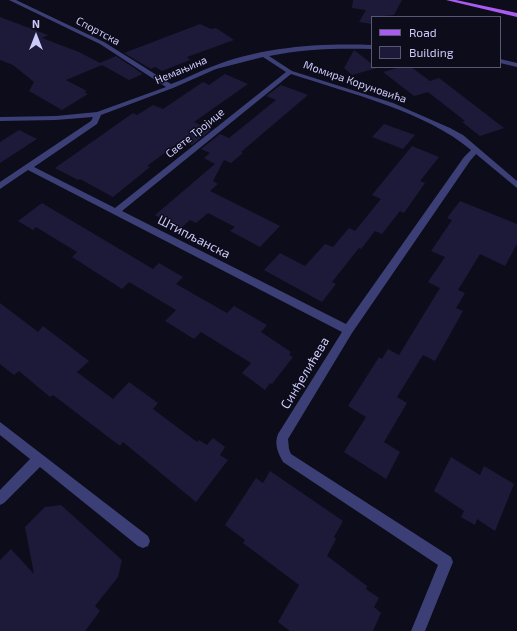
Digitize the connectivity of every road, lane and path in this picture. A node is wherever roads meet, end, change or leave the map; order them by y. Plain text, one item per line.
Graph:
1 (12, 0) edge
2 (449, 0) edge
3 (517, 15) edge
4 (371, 47) edge
5 (264, 55) junction
6 (501, 61) edge
7 (517, 65) edge
8 (290, 72) junction
9 (171, 87) junction
10 (98, 114) junction
11 (0, 119) edge
12 (475, 152) junction
13 (28, 167) junction
14 (517, 185) edge
15 (0, 186) edge
16 (115, 212) junction
17 (348, 330) junction
18 (0, 428) edge
19 (38, 459) junction
20 (0, 499) edge
21 (143, 541) dead end
22 (418, 631) edge

1 - 9 street, Спортска
2 - 3 main road
4 - 5 street, Немањина
5 - 8 street, Момира Коруновића
5 - 9 street, Немањина
6 - 7 street
8 - 12 street, Момира Коруновића
8 - 16 street, Свете Тројице
9 - 10 street, Немањина
10 - 11 street, Немањина
10 - 13 street
12 - 14 street, Момира Коруновића
12 - 17 street, Синђелићева
13 - 15 street
13 - 16 street, Штипљанска
16 - 17 street, Штипљанска
17 - 22 street, Синђелићева
18 - 19 street
19 - 20 street
19 - 21 street

